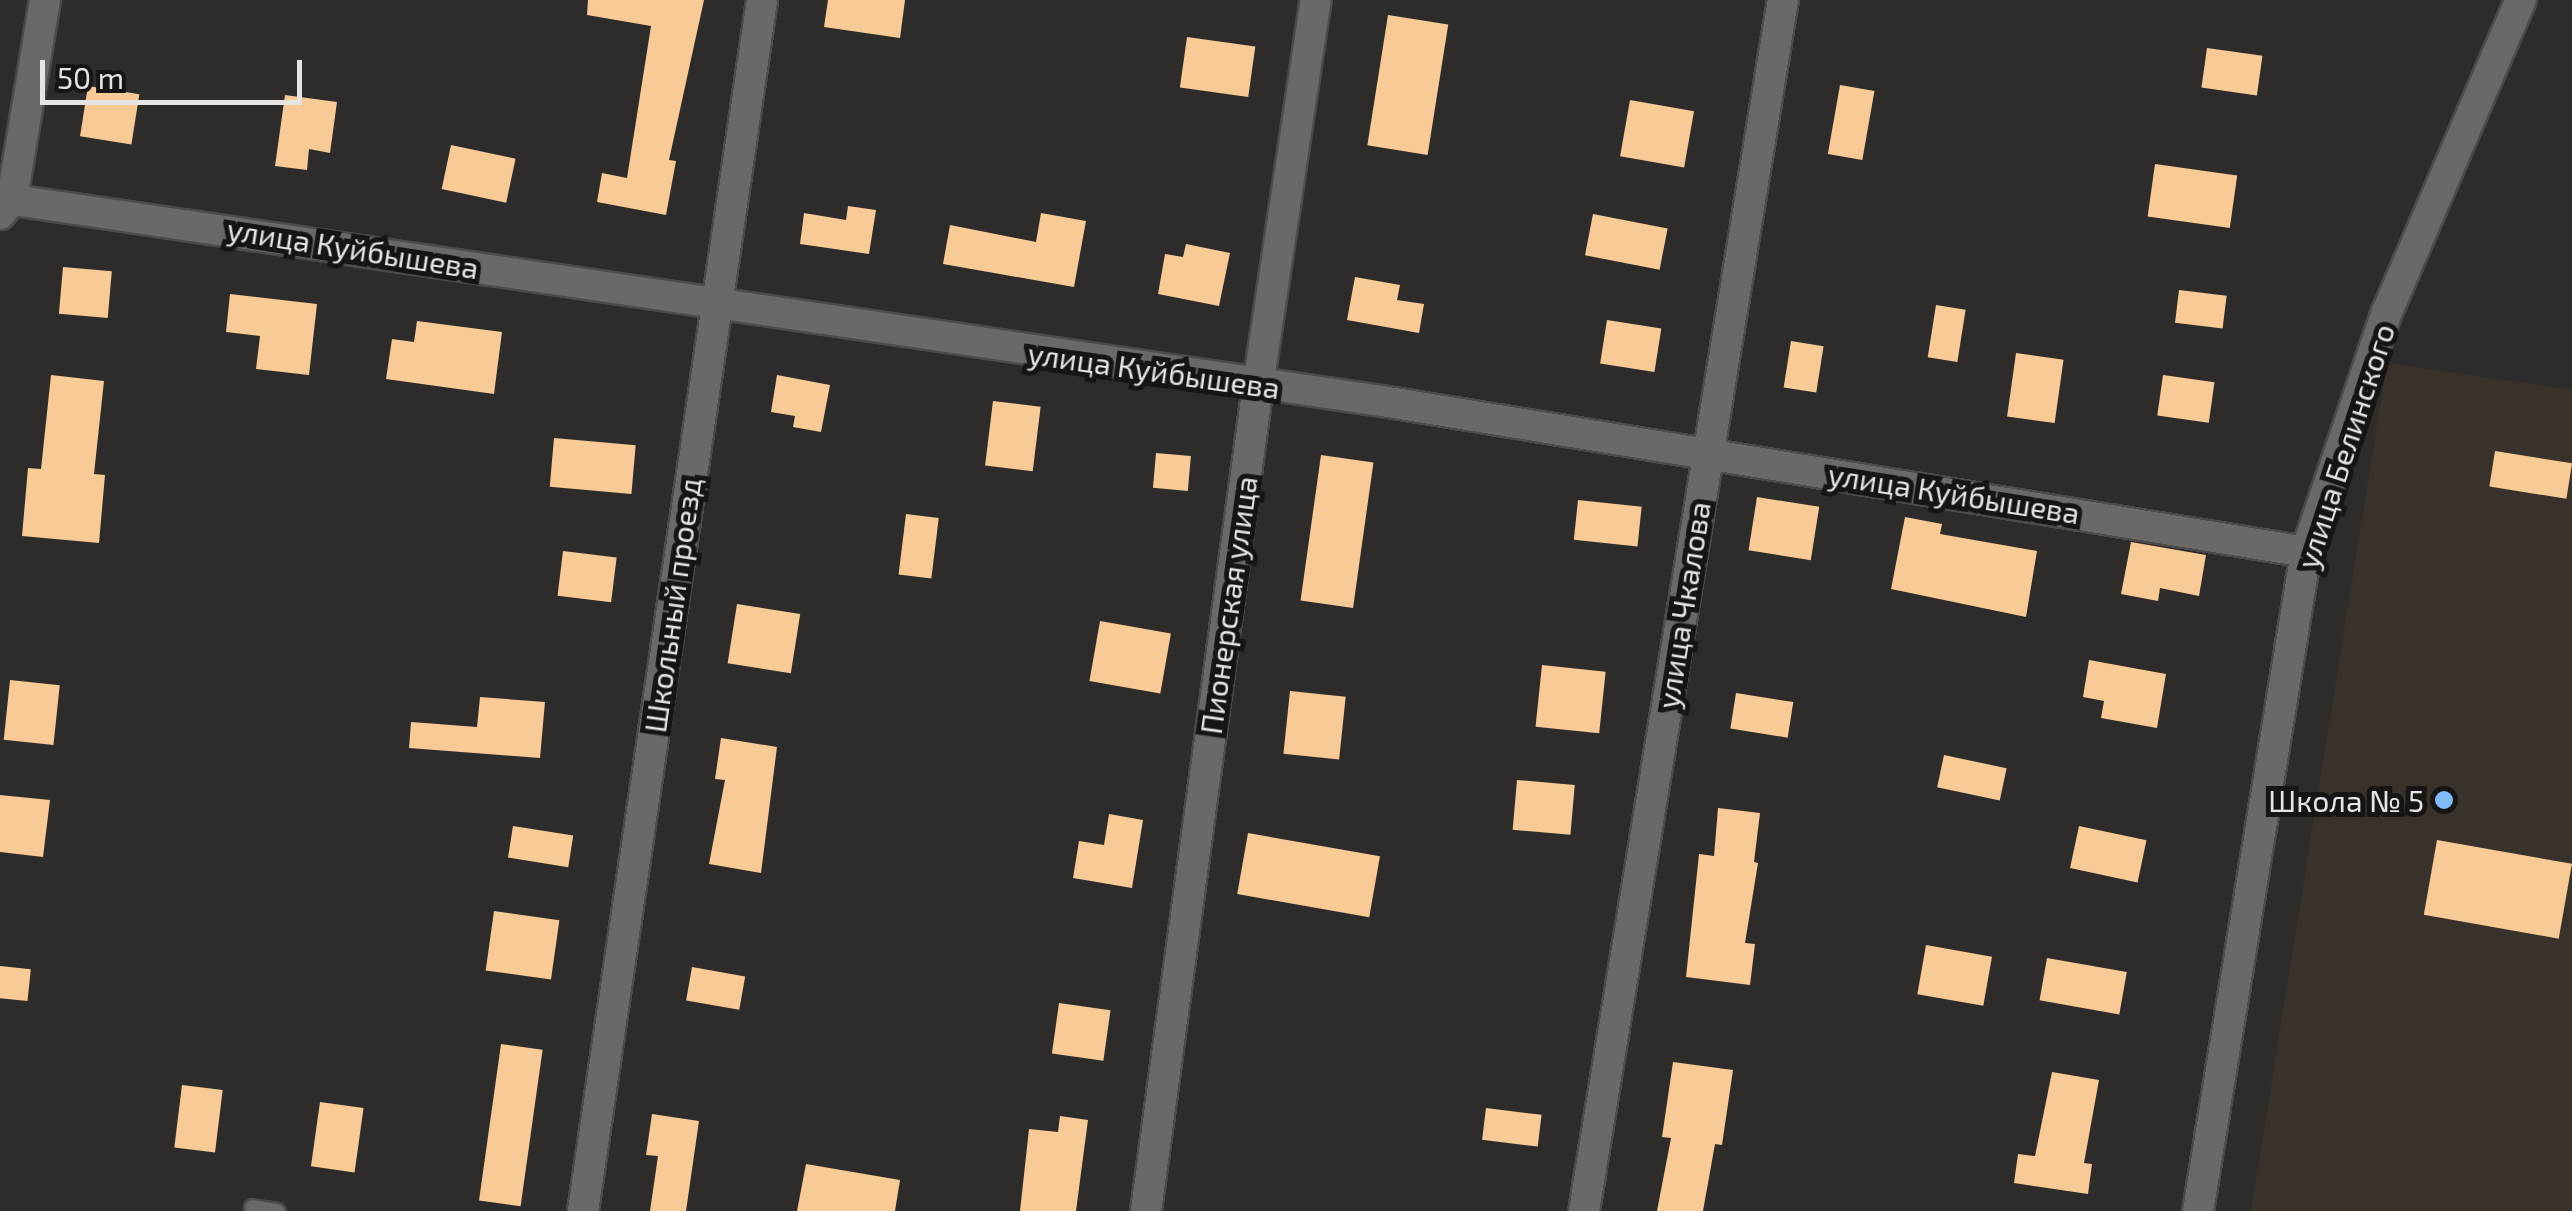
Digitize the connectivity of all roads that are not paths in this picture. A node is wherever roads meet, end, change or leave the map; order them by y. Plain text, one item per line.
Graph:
1 (45, 0) edge
2 (762, 0) edge
3 (1316, 0) edge
4 (1783, 0) edge
5 (2521, 0) edge
6 (4, 204) edge
7 (717, 304) junction
8 (1258, 386) junction
9 (1708, 453) junction
10 (2306, 552) junction
11 (252, 1207) dead end
12 (277, 1211) edge
13 (583, 1211) edge
14 (1146, 1211) edge
15 (1584, 1211) edge
16 (2198, 1211) edge

1 - 6 street
2 - 7 street, Школьный проезд
3 - 8 street, Пионерская улица
4 - 9 street, улица Чкалова
5 - 10 street, улица Белинского
6 - 7 street, улица Куйбышева
7 - 8 street, улица Куйбышева
7 - 13 street, Школьный проезд
8 - 9 street, улица Куйбышева
8 - 14 street, Пионерская улица
9 - 10 street, улица Куйбышева
9 - 15 street, улица Чкалова
10 - 16 street, улица Белинского
11 - 12 lane

